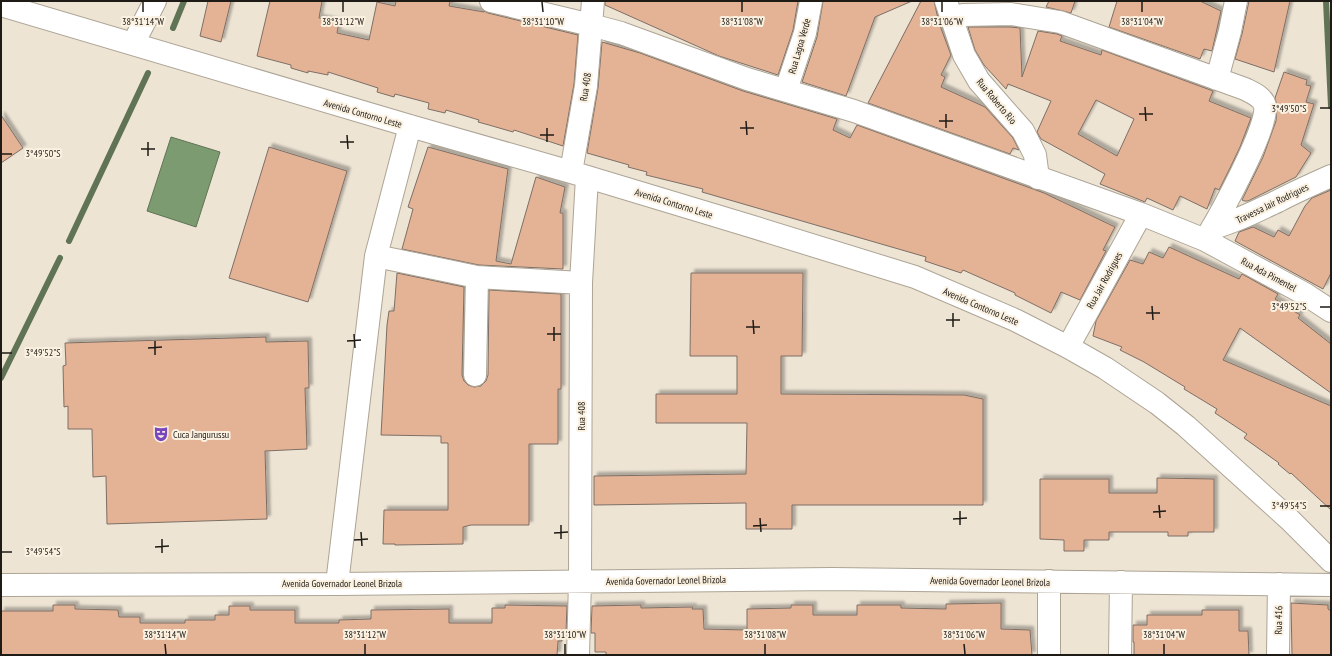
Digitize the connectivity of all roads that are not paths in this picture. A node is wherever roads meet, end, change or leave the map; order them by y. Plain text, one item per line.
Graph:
1 (155, 1) edge
2 (491, 1) edge
3 (593, 1) edge
4 (811, 1) edge
5 (1236, 1) edge
6 (1, 6) edge
7 (948, 10) edge
8 (591, 24) junction
9 (133, 44) junction
10 (1217, 79) junction
11 (786, 90) junction
12 (410, 126) junction
13 (579, 174) junction
14 (1331, 176) edge
15 (1038, 178) junction
16 (1141, 214) junction
17 (1209, 234) junction
18 (376, 256) junction
19 (477, 277) junction
20 (581, 283) junction
21 (1331, 311) edge
22 (1068, 346) junction
23 (475, 375) dead end
24 (1331, 561) edge
25 (580, 581) junction
26 (1049, 581) junction
27 (1121, 582) junction
28 (337, 584) junction
29 (1279, 584) junction
30 (1, 585) edge
31 (1331, 585) edge
32 (578, 655) edge
33 (1049, 655) edge
34 (1120, 655) edge
35 (1278, 655) edge

1 - 9 street
2 - 8 street, Rua Ada Pimentel
3 - 8 street, Rua 408
4 - 11 street, Rua Lagoa Verde
5 - 10 street
6 - 9 street, Avenida Contorno Leste
7 - 10 street
7 - 15 street, Rua Roberto Rio
8 - 11 street, Rua Ada Pimentel
8 - 13 street, Rua 408
9 - 12 street, Avenida Contorno Leste
10 - 17 street
11 - 15 street, Rua Ada Pimentel
12 - 13 street, Avenida Contorno Leste
12 - 18 street
13 - 20 street, Rua 408
13 - 22 street, Avenida Contorno Leste
14 - 17 street, Travessa Jair Rodrigues
15 - 16 street, Rua Ada Pimentel
16 - 17 street, Rua Ada Pimentel
16 - 22 street, Rua Jair Rodrigues
17 - 21 street, Rua Ada Pimentel
18 - 19 street
18 - 28 street
19 - 20 street
19 - 23 street
20 - 25 street, Rua 408
22 - 24 street, Avenida Contorno Leste
25 - 26 street, Avenida Governador Leonel Brizola
25 - 28 street, Avenida Governador Leonel Brizola
25 - 32 street, Rua 408
26 - 27 street, Avenida Governador Leonel Brizola
26 - 33 street
27 - 29 street, Avenida Governador Leonel Brizola
27 - 34 street
28 - 30 street, Avenida Governador Leonel Brizola
29 - 31 street, Avenida Governador Leonel Brizola
29 - 35 street, Rua 416

